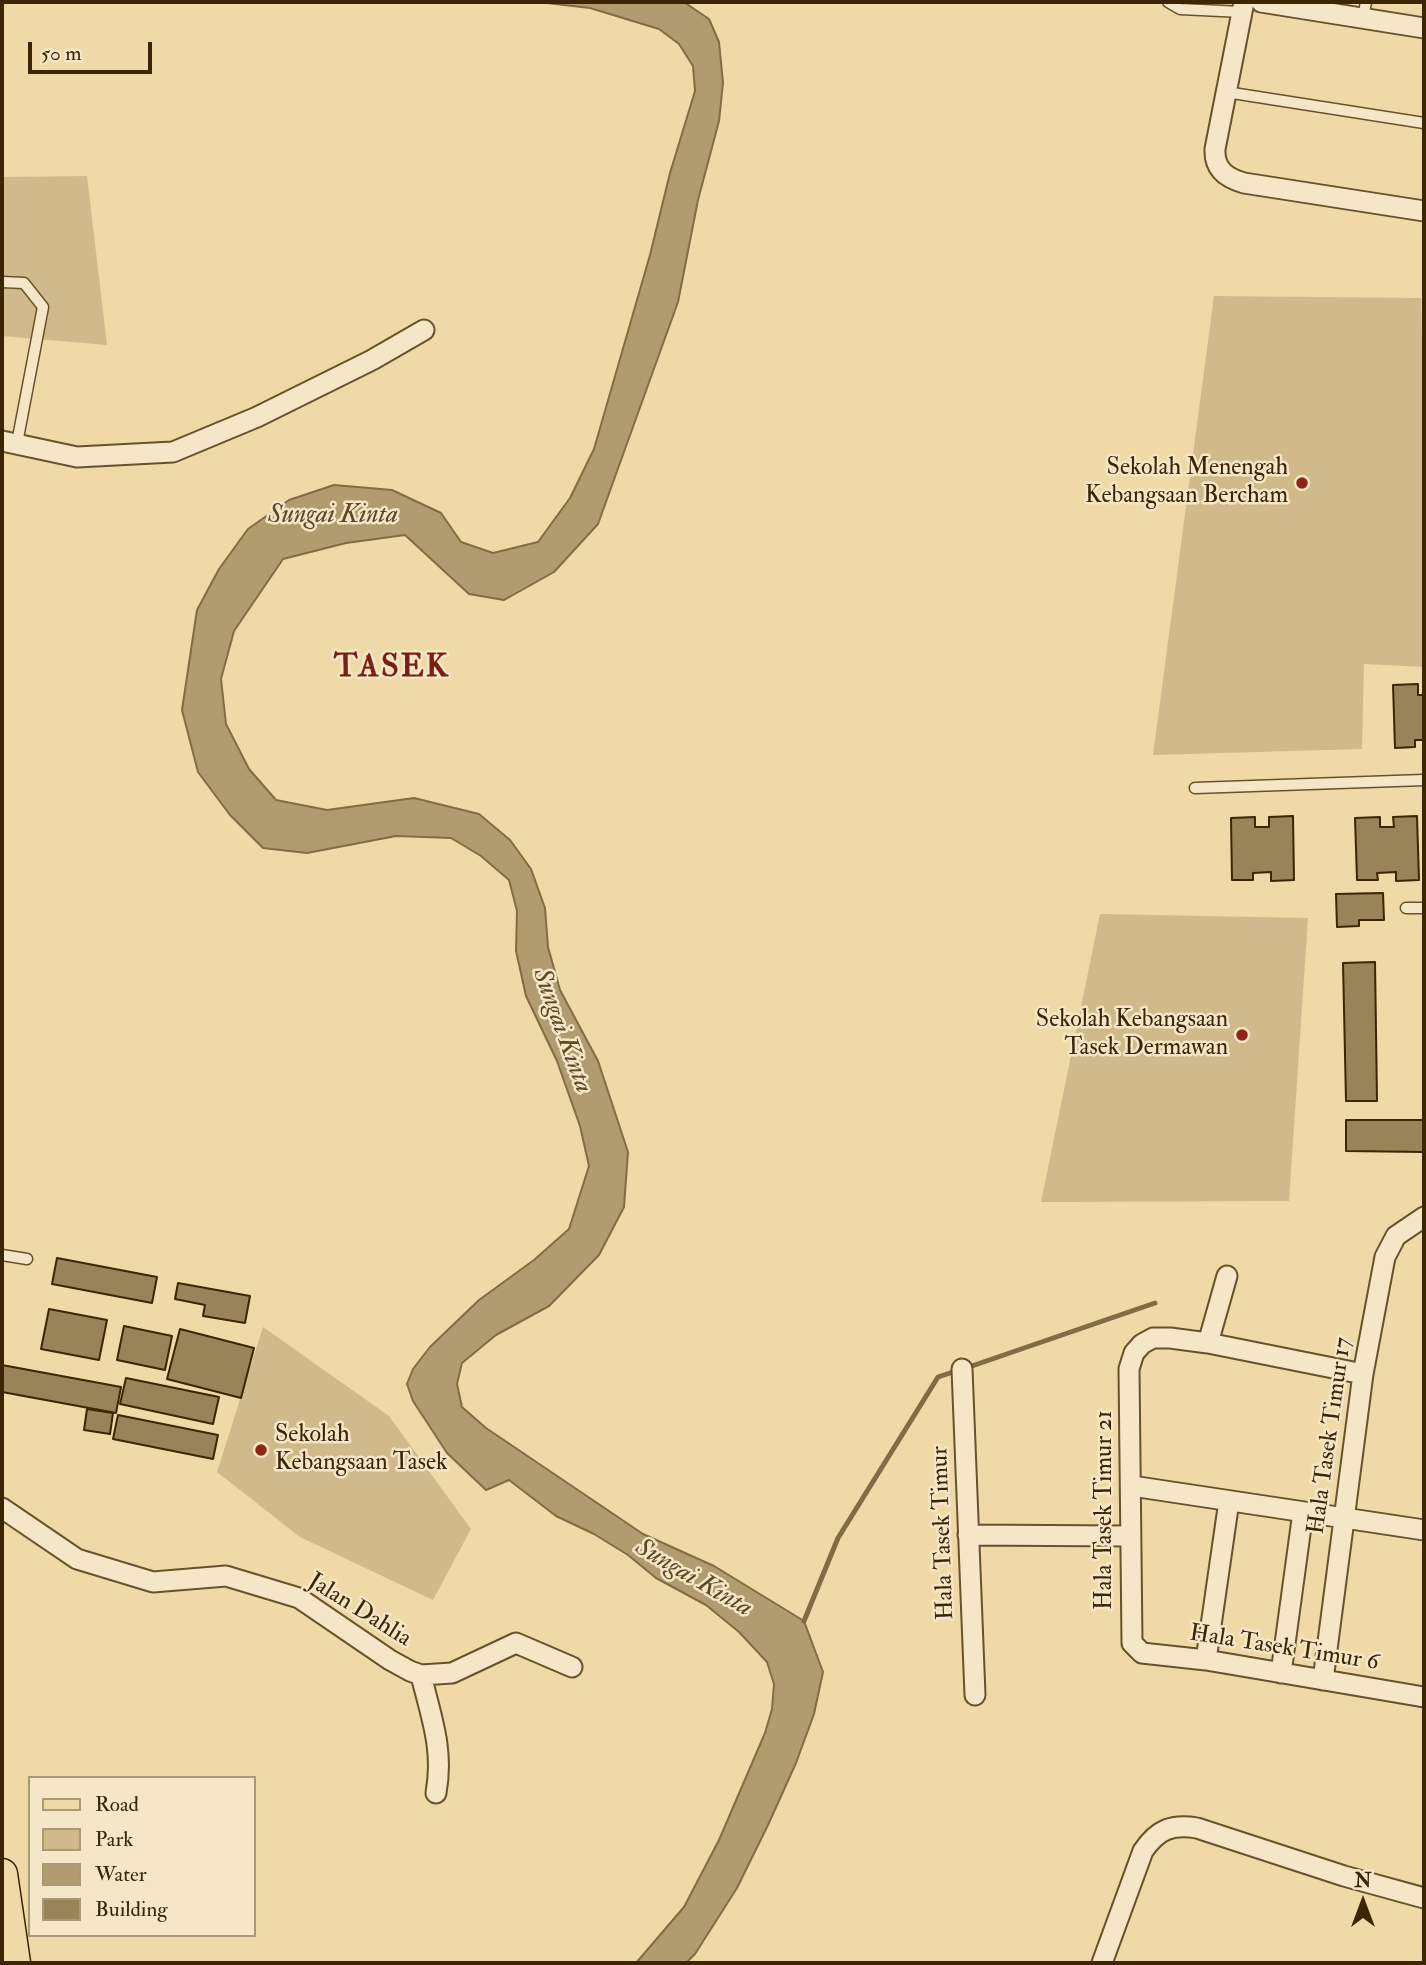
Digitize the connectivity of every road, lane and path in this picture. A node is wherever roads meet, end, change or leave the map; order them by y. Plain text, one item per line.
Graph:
1 (1168, 2) edge
2 (1261, 2) edge
3 (1243, 7) edge
4 (1365, 10) edge
5 (1424, 28) edge
6 (1226, 92) junction
7 (1424, 123) edge
8 (1424, 211) edge
9 (2, 282) edge
10 (424, 330) dead end
11 (10, 442) edge
12 (1424, 780) edge
13 (1195, 788) dead end
14 (1406, 908) dead end
15 (1424, 908) edge
16 (1424, 1217) edge
17 (2, 1255) edge
18 (27, 1259) dead end
19 (1227, 1276) dead end
20 (1208, 1343) junction
21 (962, 1369) dead end
22 (1363, 1374) junction
23 (1132, 1486) junction
24 (1229, 1501) junction
25 (2, 1508) edge
26 (1303, 1512) junction
27 (1343, 1518) junction
28 (1424, 1530) edge
29 (968, 1535) junction
30 (1129, 1536) junction
31 (1136, 1649) joint
32 (1206, 1660) junction
33 (572, 1667) dead end
34 (1281, 1673) junction
35 (421, 1675) junction
36 (1323, 1679) junction
37 (975, 1695) dead end
38 (1424, 1697) edge
39 (436, 1793) dead end
40 (2, 1874) edge
41 (1424, 1898) edge
42 (15, 1963) edge
43 (1102, 1963) edge

1 - 3 lane
2 - 4 street
3 - 6 street
4 - 5 street
6 - 7 lane
6 - 8 street
9 - 11 lane
10 - 11 street
12 - 13 lane
14 - 15 lane
16 - 22 street, Hala Tasek Timur 17
17 - 18 lane
19 - 20 street
20 - 22 street
20 - 23 street, Hala Tasek Timur 21
21 - 29 street, Hala Tasek Timur
22 - 27 street, Hala Tasek Timur 17
23 - 24 street
23 - 30 street, Hala Tasek Timur 21
24 - 26 street
24 - 32 street
25 - 35 street, Jalan Dahlia
26 - 27 street
26 - 34 street
27 - 28 street
27 - 36 street, Hala Tasek Timur 17
29 - 30 street
29 - 37 street, Hala Tasek Timur
30 - 31 street, Hala Tasek Timur 21
31 - 32 street, Hala Tasek Timur 6
32 - 34 street, Hala Tasek Timur 6
33 - 35 street, Jalan Dahlia
34 - 36 street, Hala Tasek Timur 6
35 - 39 street
36 - 38 street, Hala Tasek Timur 6
40 - 42 main road
41 - 43 street

